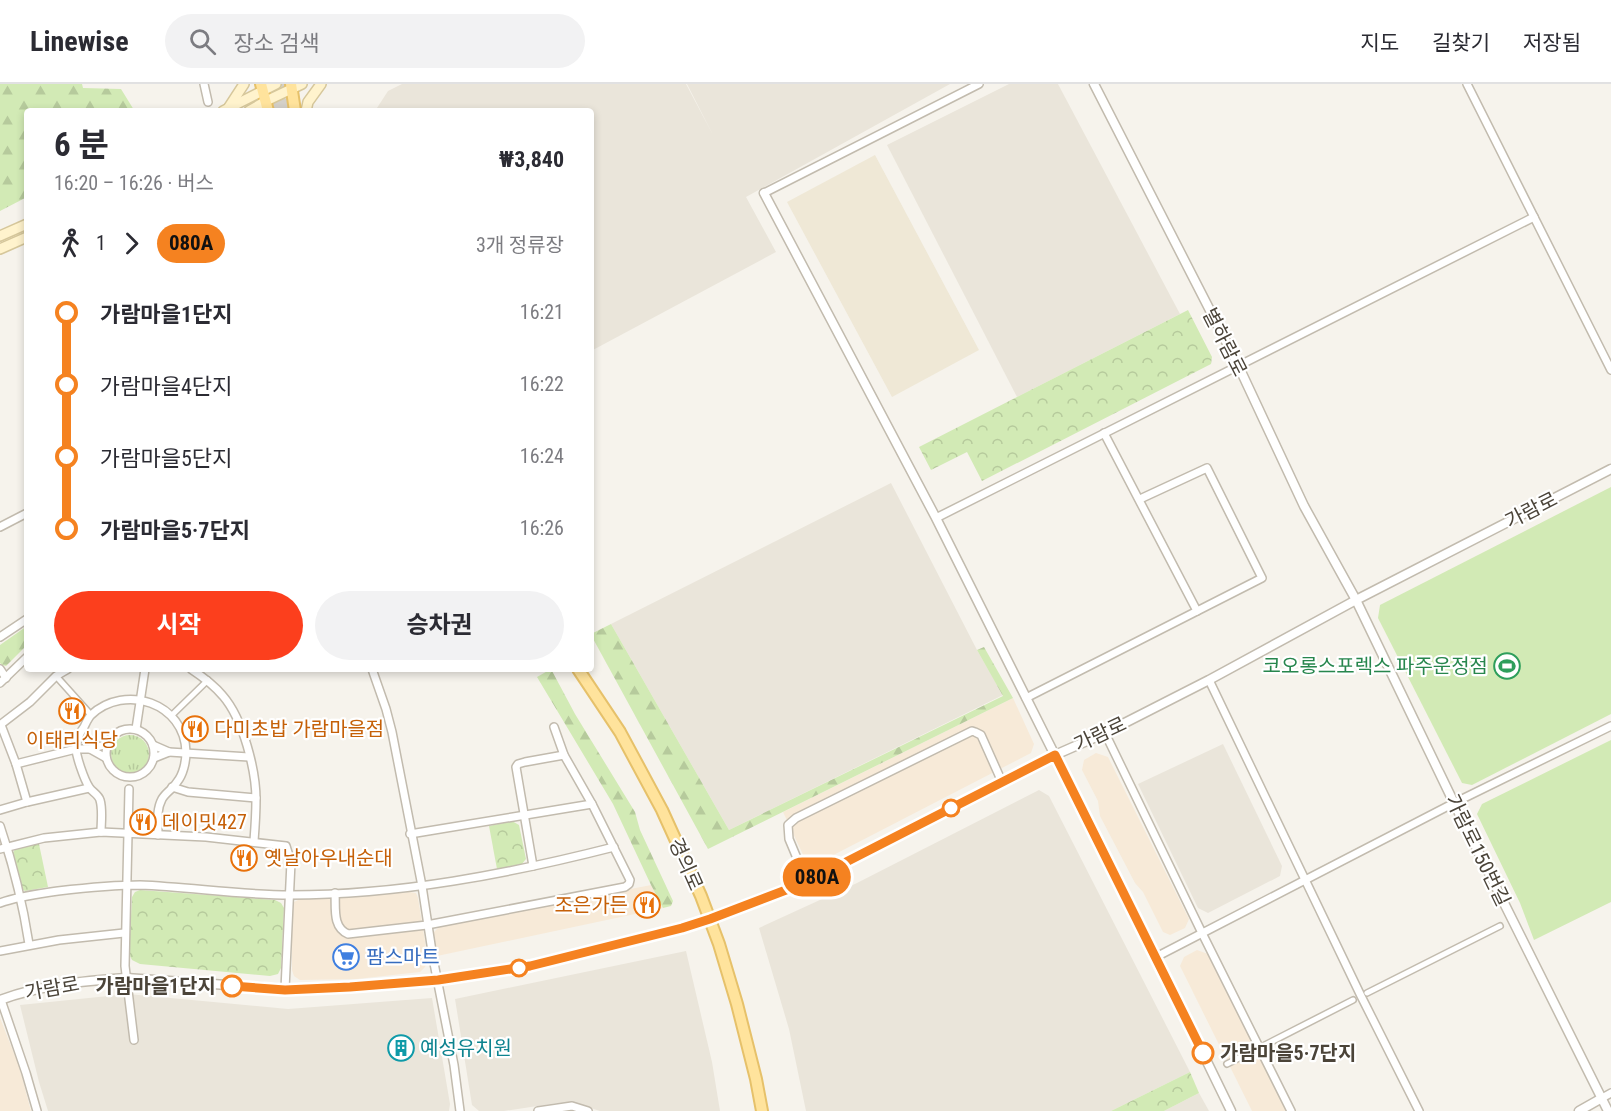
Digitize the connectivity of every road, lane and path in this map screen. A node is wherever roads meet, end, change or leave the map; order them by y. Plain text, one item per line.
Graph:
1 (204, 84) edge
2 (244, 84) edge
3 (276, 84) edge
4 (321, 84) edge
5 (979, 84) edge
6 (1094, 84) edge
7 (1467, 84) edge
8 (295, 86) edge
9 (264, 97) edge
10 (208, 102) dead end
11 (226, 108) edge
12 (231, 108) edge
13 (252, 108) edge
14 (295, 108) edge
15 (307, 108) edge
16 (765, 193) joint
17 (1534, 217) junction
18 (24, 225) edge
19 (0, 236) edge
20 (24, 238) edge
21 (0, 249) edge
22 (1238, 365) junction
23 (1611, 370) edge
24 (1104, 433) junction
25 (1611, 469) edge
26 (1140, 499) junction
27 (24, 515) edge
28 (936, 519) junction
29 (0, 527) edge
30 (1356, 600) junction
31 (1197, 611) junction
32 (24, 621) edge
33 (0, 637) edge
34 (24, 660) edge
35 (0, 669) edge
36 (63, 672) edge
37 (144, 672) edge
38 (196, 672) edge
39 (373, 672) edge
40 (580, 672) edge
41 (56, 676) junction
42 (3, 680) edge
43 (208, 680) junction
44 (1209, 680) junction
45 (1026, 698) junction
46 (140, 699) junction
47 (91, 715) junction
48 (171, 716) junction
49 (0, 725) edge
50 (1611, 726) edge
51 (554, 727) dead end
52 (136, 729) junction
53 (1105, 733) junction
54 (108, 744) junction
55 (153, 745) junction
56 (76, 749) junction
57 (90, 749) junction
58 (169, 752) junction
59 (186, 752) junction
60 (564, 755) junction
61 (1055, 755) junction
62 (249, 756) junction
63 (106, 758) junction
64 (154, 758) junction
65 (16, 764) junction
66 (122, 776) junction
67 (138, 776) junction
68 (1002, 782) junction
69 (172, 787) junction
70 (89, 788) junction
71 (129, 789) junction
72 (256, 798) junction
73 (27, 802) junction
74 (1454, 802) junction
75 (592, 804) junction
76 (0, 810) edge
77 (524, 815) junction
78 (0, 826) edge
79 (101, 832) junction
80 (129, 834) junction
81 (410, 834) junction
82 (158, 835) junction
83 (254, 841) junction
84 (614, 847) junction
85 (3, 848) edge
86 (532, 866) junction
87 (1305, 879) junction
88 (807, 882) junction
89 (127, 886) junction
90 (422, 886) junction
91 (335, 893) junction
92 (290, 895) junction
93 (19, 897) junction
94 (0, 903) edge
95 (710, 919) junction
96 (427, 925) junction
97 (1500, 926) dead end
98 (124, 933) junction
99 (1202, 933) junction
100 (29, 945) junction
101 (0, 951) edge
102 (1156, 957) junction
103 (126, 978) junction
104 (438, 980) junction
105 (285, 990) junction
106 (1367, 993) dead end
107 (0, 1000) edge
108 (1353, 1000) dead end
109 (134, 1040) dead end
110 (1263, 1046) dead end
111 (1253, 1051) dead end
112 (1227, 1064) dead end
113 (1611, 1093) edge
114 (1602, 1098) junction
115 (461, 1110) edge
116 (37, 1111) edge
117 (538, 1111) edge
118 (588, 1111) edge
119 (762, 1111) edge
120 (1231, 1111) edge
121 (1291, 1111) edge
122 (1419, 1111) edge
123 (1579, 1111) edge
124 (1608, 1111) edge

1 - 10 street
2 - 11 main road
3 - 9 main road
4 - 15 main road
5 - 16 street
6 - 22 street, 별하람로
7 - 17 street
8 - 9 main road
8 - 14 main road
9 - 12 main road
9 - 13 main road
16 - 28 street
17 - 22 street
17 - 23 street
18 - 19 main road
20 - 21 main road
22 - 24 street
22 - 30 street, 별하람로
24 - 26 street
24 - 28 street
25 - 30 street, 가람로
26 - 31 street
26 - 31 street
27 - 29 street
28 - 45 street
30 - 44 street, 가람로
30 - 74 street, 가람로150번길
31 - 45 street
32 - 33 street
34 - 42 street
35 - 42 street
36 - 41 street
37 - 46 street
38 - 43 street
39 - 81 street
40 - 95 main road, 경의로
41 - 47 street
41 - 49 street
43 - 48 street
43 - 62 street
44 - 53 street, 가람로
44 - 87 street
45 - 61 street
46 - 47 street
46 - 48 street
46 - 52 street
47 - 56 street
48 - 59 street
49 - 65 street
50 - 74 street
51 - 60 street
52 - 54 street
52 - 55 street
53 - 61 street, 가람로
53 - 99 street
54 - 57 street
54 - 63 street
55 - 58 street
55 - 64 street
56 - 57 street
56 - 65 street
56 - 70 street
57 - 63 street
58 - 59 street
58 - 64 street
59 - 62 street
59 - 69 street
60 - 75 street
60 - 77 street
61 - 68 street, 가람로
61 - 102 street
62 - 72 street
63 - 66 street
64 - 67 street
65 - 73 street
66 - 67 street
66 - 71 street
67 - 71 street
68 - 88 street, 가람로
68 - 88 street
69 - 72 street
69 - 82 street
70 - 73 street
70 - 79 street
71 - 80 street
72 - 83 street
73 - 76 street
74 - 87 street
74 - 114 street, 가람로150번길
75 - 77 street
75 - 84 street
77 - 81 street
77 - 86 street
78 - 85 street
79 - 80 street
79 - 85 street
80 - 82 street
80 - 89 street
81 - 90 street
82 - 83 street
83 - 92 street
84 - 86 street
84 - 96 street
85 - 93 street
86 - 90 street
87 - 99 street
87 - 122 street
88 - 95 street, 가람로
89 - 92 street
89 - 93 street
89 - 98 street
90 - 91 street
90 - 96 street
91 - 92 street
91 - 96 street
92 - 105 street
93 - 94 street
93 - 100 street
95 - 104 street, 가람로
95 - 119 main road, 경의로
96 - 104 street
97 - 106 street
98 - 100 street
98 - 103 street
99 - 102 street
99 - 121 street
100 - 101 street
102 - 120 street
103 - 105 street, 가람로
103 - 107 street, 가람로
103 - 109 street
104 - 105 street, 가람로
104 - 115 street
107 - 116 street
108 - 110 street
111 - 112 street
113 - 114 street
114 - 123 street
114 - 124 street, 가람로150번길
117 - 118 street

